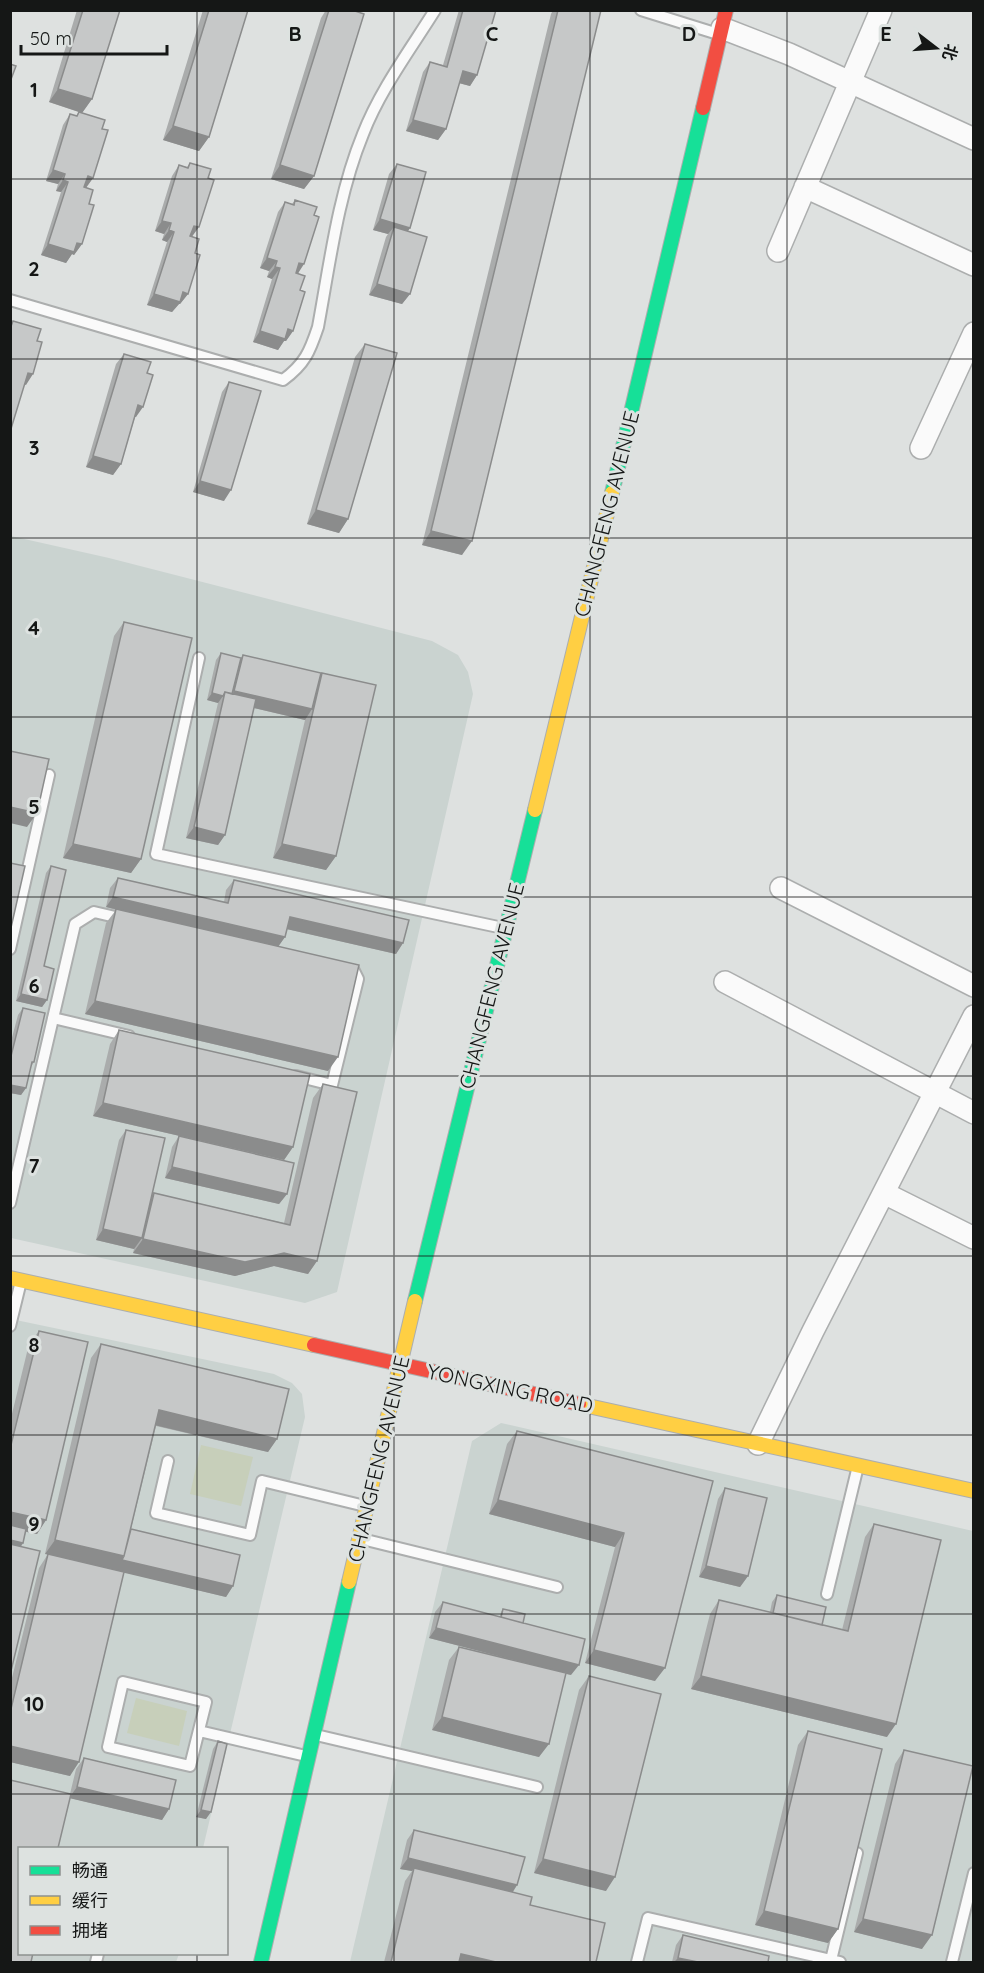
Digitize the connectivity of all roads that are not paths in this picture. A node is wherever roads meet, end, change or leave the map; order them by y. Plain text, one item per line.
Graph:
1 (435, 10) edge
2 (641, 10) edge
3 (881, 10) edge
4 (723, 24) edge
5 (850, 82) junction
6 (974, 139) edge
7 (805, 187) junction
8 (778, 251) dead end
9 (974, 265) edge
10 (10, 300) edge
11 (974, 333) edge
12 (921, 448) dead end
13 (199, 658) dead end
14 (49, 775) edge
15 (781, 888) dead end
16 (139, 922) edge
17 (506, 928) junction
18 (10, 949) edge
19 (331, 966) edge
20 (725, 982) dead end
21 (974, 986) edge
22 (974, 1016) edge
23 (53, 1018) junction
24 (135, 1037) edge
25 (285, 1074) edge
26 (935, 1092) junction
27 (974, 1113) edge
28 (884, 1192) junction
29 (10, 1203) edge
30 (974, 1238) edge
31 (16, 1280) edge
32 (10, 1326) edge
33 (400, 1364) junction
34 (758, 1444) junction
35 (168, 1461) dead end
36 (858, 1466) junction
37 (974, 1491) edge
38 (368, 1507) junction
39 (361, 1539) junction
40 (557, 1587) dead end
41 (827, 1594) dead end
42 (199, 1731) junction
43 (315, 1735) junction
44 (310, 1757) junction
45 (537, 1787) dead end
46 (859, 1845) edge
47 (974, 1873) edge
48 (836, 1961) edge
49 (261, 1962) edge
50 (637, 1962) edge
51 (952, 1962) edge

1 - 10 lane
2 - 4 lane
3 - 5 street
4 - 5 street
4 - 17 main road, CHANGFENG AVENUE
5 - 6 street
5 - 7 street
7 - 8 street
7 - 9 street
11 - 12 street
13 - 17 lane
14 - 18 lane
15 - 21 street
16 - 23 lane
17 - 33 main road, CHANGFENG AVENUE
19 - 25 lane
20 - 26 street
22 - 26 street
23 - 24 lane
23 - 29 lane
26 - 27 street
26 - 28 street
28 - 30 street
28 - 34 street
31 - 32 lane
31 - 33 main road, YONGXING ROAD
33 - 34 main road, YONGXING ROAD
33 - 38 main road, CHANGFENG AVENUE
34 - 36 main road, YONGXING ROAD
35 - 38 lane
36 - 37 main road, YONGXING ROAD
36 - 41 lane
38 - 39 main road, CHANGFENG AVENUE
39 - 40 lane
39 - 43 main road, CHANGFENG AVENUE
42 - 42 lane
42 - 44 lane
43 - 44 main road, CHANGFENG AVENUE
43 - 45 lane
44 - 49 main road, CHANGFENG AVENUE
46 - 48 lane
47 - 51 lane
48 - 50 lane

